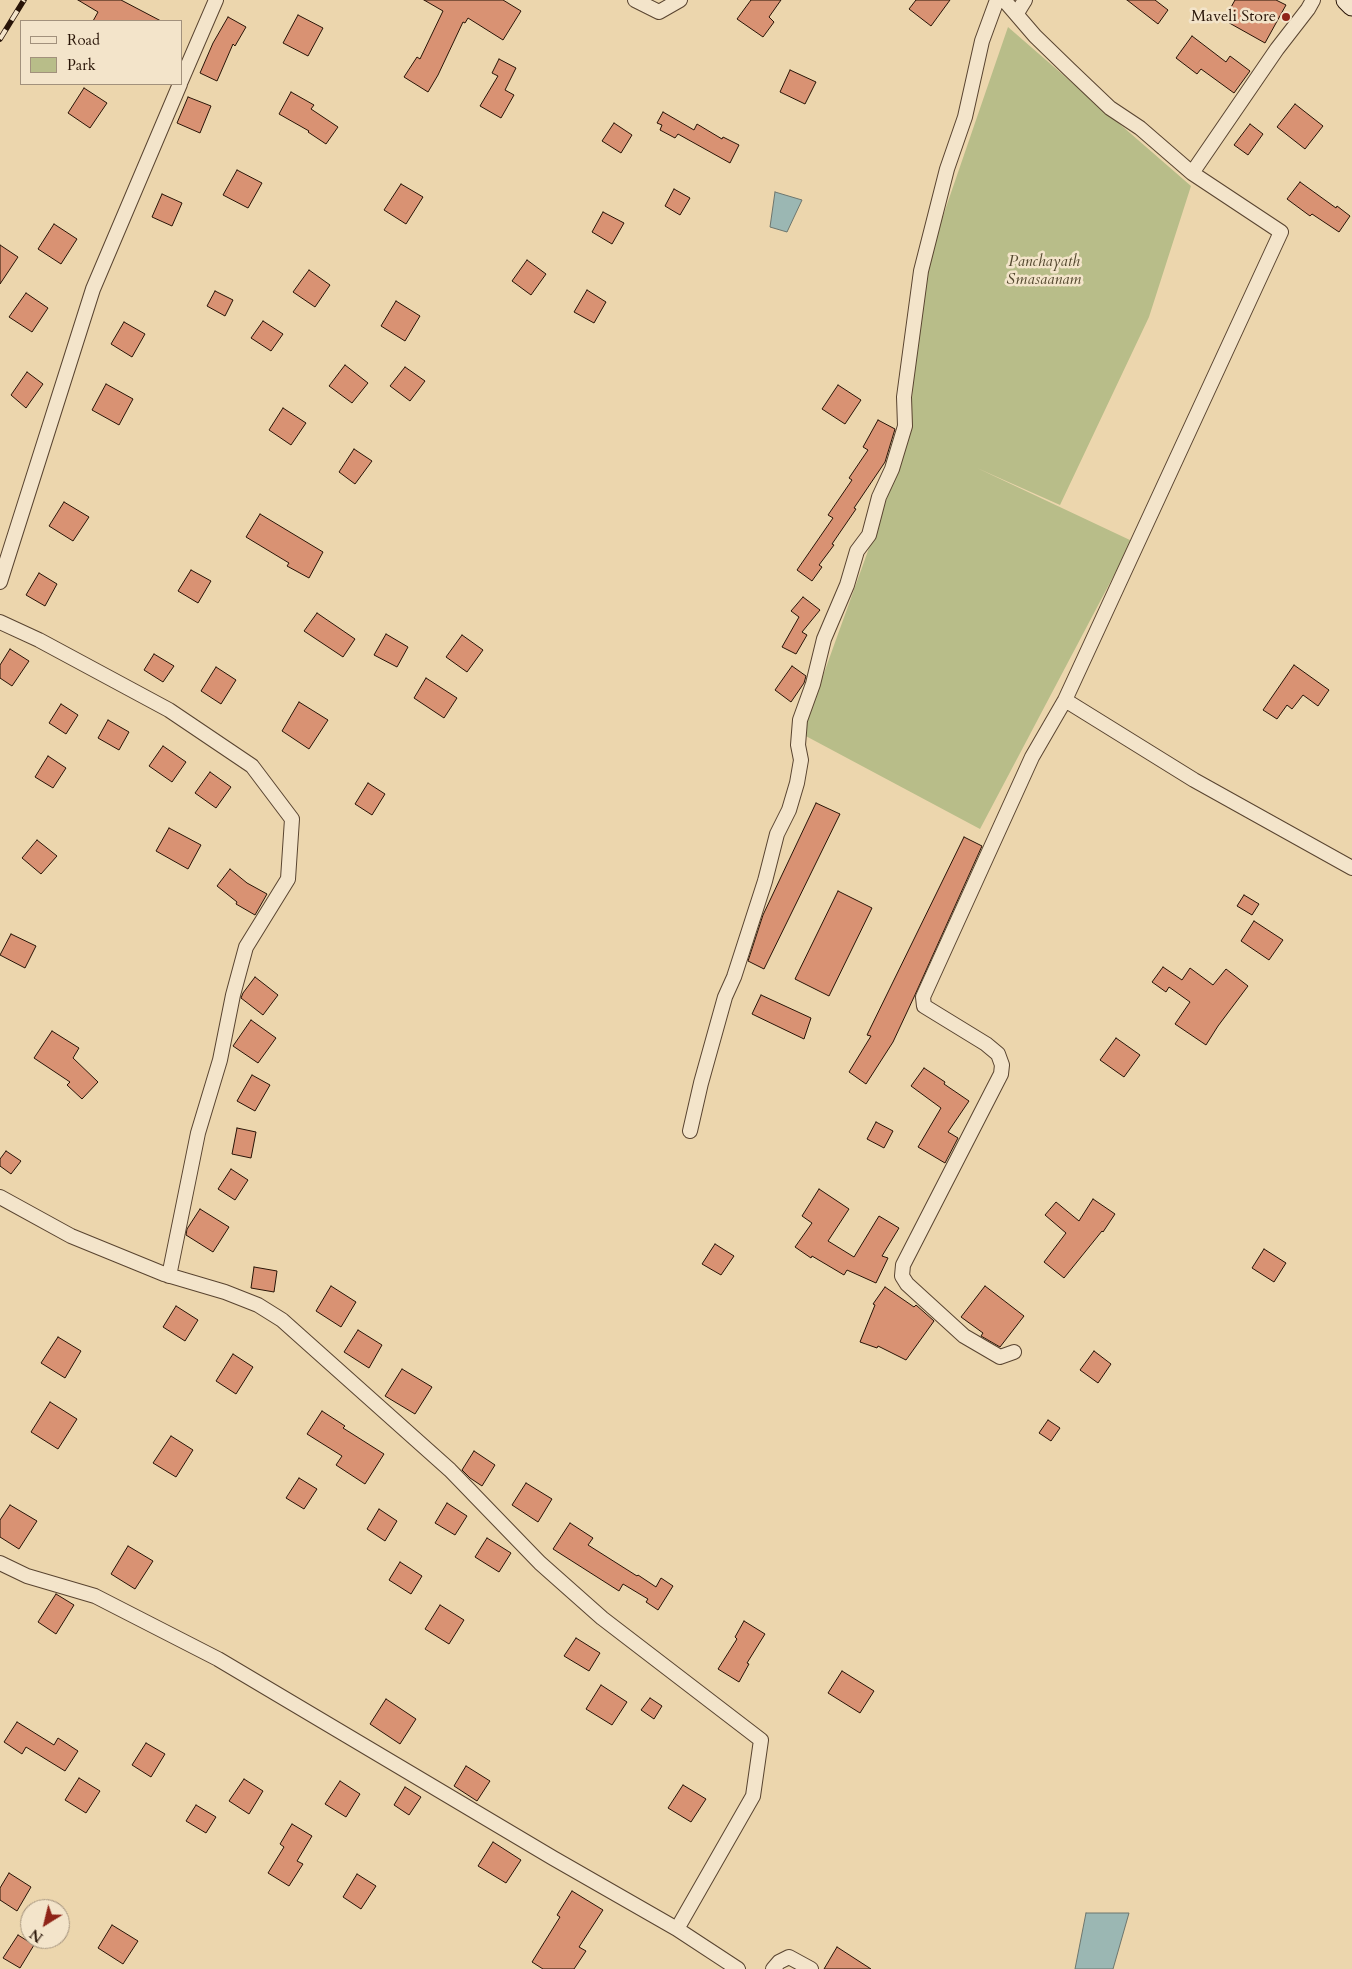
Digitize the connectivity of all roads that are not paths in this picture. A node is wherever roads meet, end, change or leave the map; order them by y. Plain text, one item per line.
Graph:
1 (216, 0) edge
2 (635, 0) edge
3 (680, 0) edge
4 (997, 0) edge
5 (1004, 0) edge
6 (1025, 0) edge
7 (1313, 0) edge
8 (1346, 0) edge
9 (1352, 6) edge
10 (1017, 13) junction
11 (182, 81) edge
12 (180, 85) edge
13 (1192, 173) junction
14 (0, 582) edge
15 (0, 622) edge
16 (1065, 700) junction
17 (1352, 868) edge
18 (690, 1131) dead end
19 (0, 1196) edge
20 (169, 1276) junction
21 (1014, 1352) dead end
22 (0, 1563) edge
23 (677, 1929) junction
24 (738, 1969) edge
25 (774, 1969) edge
26 (811, 1969) edge

1 - 11 street
2 - 3 street
4 - 18 street
5 - 10 street
6 - 10 street
7 - 13 street
8 - 9 main road
10 - 13 street
12 - 14 street
13 - 16 street
15 - 20 street
16 - 17 street
16 - 21 street
19 - 20 street
20 - 23 street
22 - 23 street
23 - 24 street
25 - 26 street

